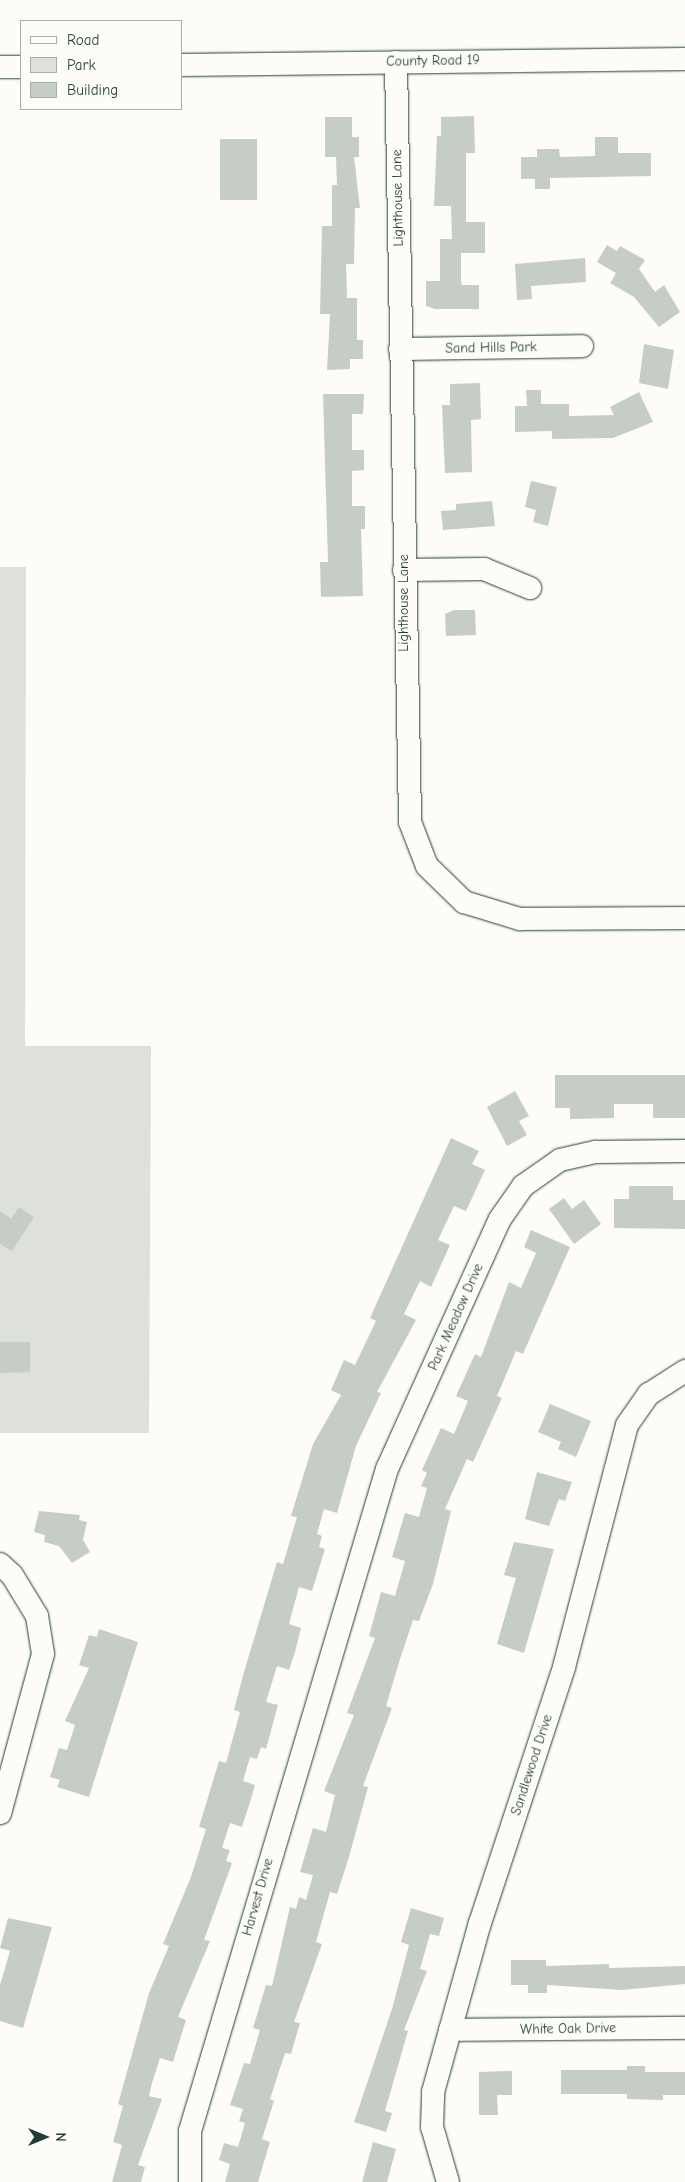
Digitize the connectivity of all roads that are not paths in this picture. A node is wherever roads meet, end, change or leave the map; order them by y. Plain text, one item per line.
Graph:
1 (685, 58) edge
2 (396, 62) junction
3 (182, 65) edge
4 (0, 67) edge
5 (20, 67) edge
6 (582, 346) dead end
7 (400, 349) junction
8 (404, 570) junction
9 (530, 588) dead end
10 (685, 918) edge
11 (685, 1151) edge
12 (685, 1371) edge
13 (0, 1564) edge
14 (341, 1614) joint
15 (0, 1813) edge
16 (685, 2028) edge
17 (450, 2030) junction
18 (190, 2182) edge
19 (448, 2182) edge

1 - 2 street, County Road 19
2 - 3 street, County Road 19
2 - 7 street, Lighthouse Lane
4 - 5 street
6 - 7 street, Sand Hills Park
7 - 8 street, Lighthouse Lane
8 - 9 street
8 - 10 street, Lighthouse Lane
11 - 14 street, Park Meadow Drive
12 - 17 street, Sandlewood Drive
13 - 15 street
14 - 18 street, Harvest Drive
16 - 17 street, White Oak Drive
17 - 19 street, Sandlewood Drive

